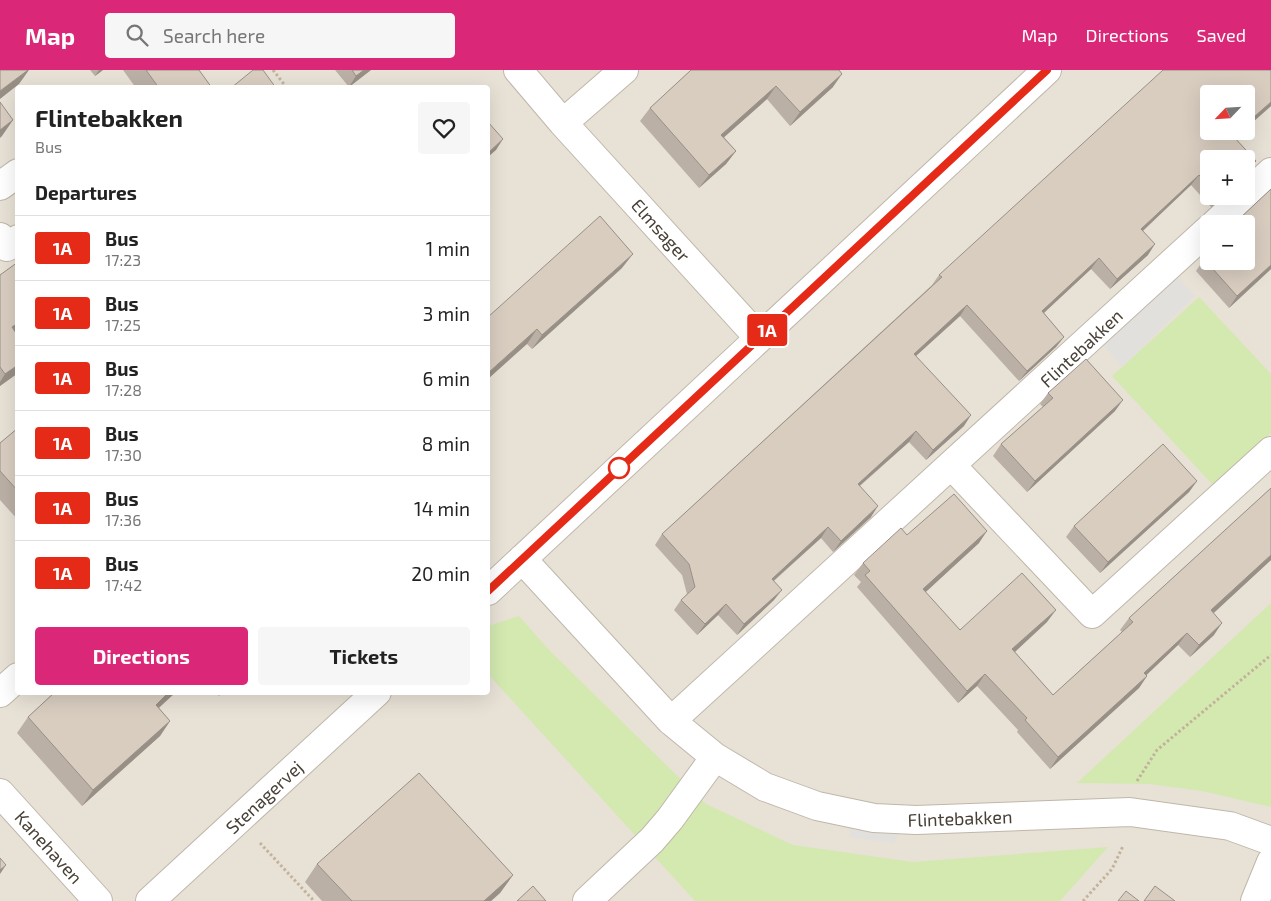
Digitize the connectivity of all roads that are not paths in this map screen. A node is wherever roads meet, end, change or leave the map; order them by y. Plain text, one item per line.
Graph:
1 (518, 70) edge
2 (624, 70) edge
3 (1047, 70) edge
4 (563, 123) junction
5 (1271, 172) edge
6 (15, 175) edge
7 (0, 186) edge
8 (1255, 187) edge
9 (1235, 205) edge
10 (1225, 215) edge
11 (0, 237) edge
12 (1200, 237) edge
13 (15, 241) edge
14 (759, 338) junction
15 (1271, 451) edge
16 (952, 466) junction
17 (522, 559) junction
18 (490, 589) edge
19 (15, 680) edge
20 (0, 693) edge
21 (374, 695) edge
22 (671, 721) junction
23 (715, 757) junction
24 (0, 793) edge
25 (1271, 841) edge
26 (1271, 862) edge
27 (98, 901) edge
28 (150, 901) edge
29 (587, 901) edge
30 (1255, 901) edge

1 - 4 street, Elmsager
2 - 4 street
3 - 14 street
4 - 14 street, Elmsager
5 - 8 street
6 - 7 street
9 - 10 street
11 - 13 street
12 - 16 street, Flintebakken
14 - 17 street
15 - 16 street
16 - 22 street, Flintebakken
17 - 18 street
17 - 22 street, Flintebakken
19 - 20 street
21 - 28 street, Stenagervej
22 - 23 street, Flintebakken
23 - 25 street, Flintebakken
23 - 29 street
24 - 27 street, Kanehaven
26 - 30 street

